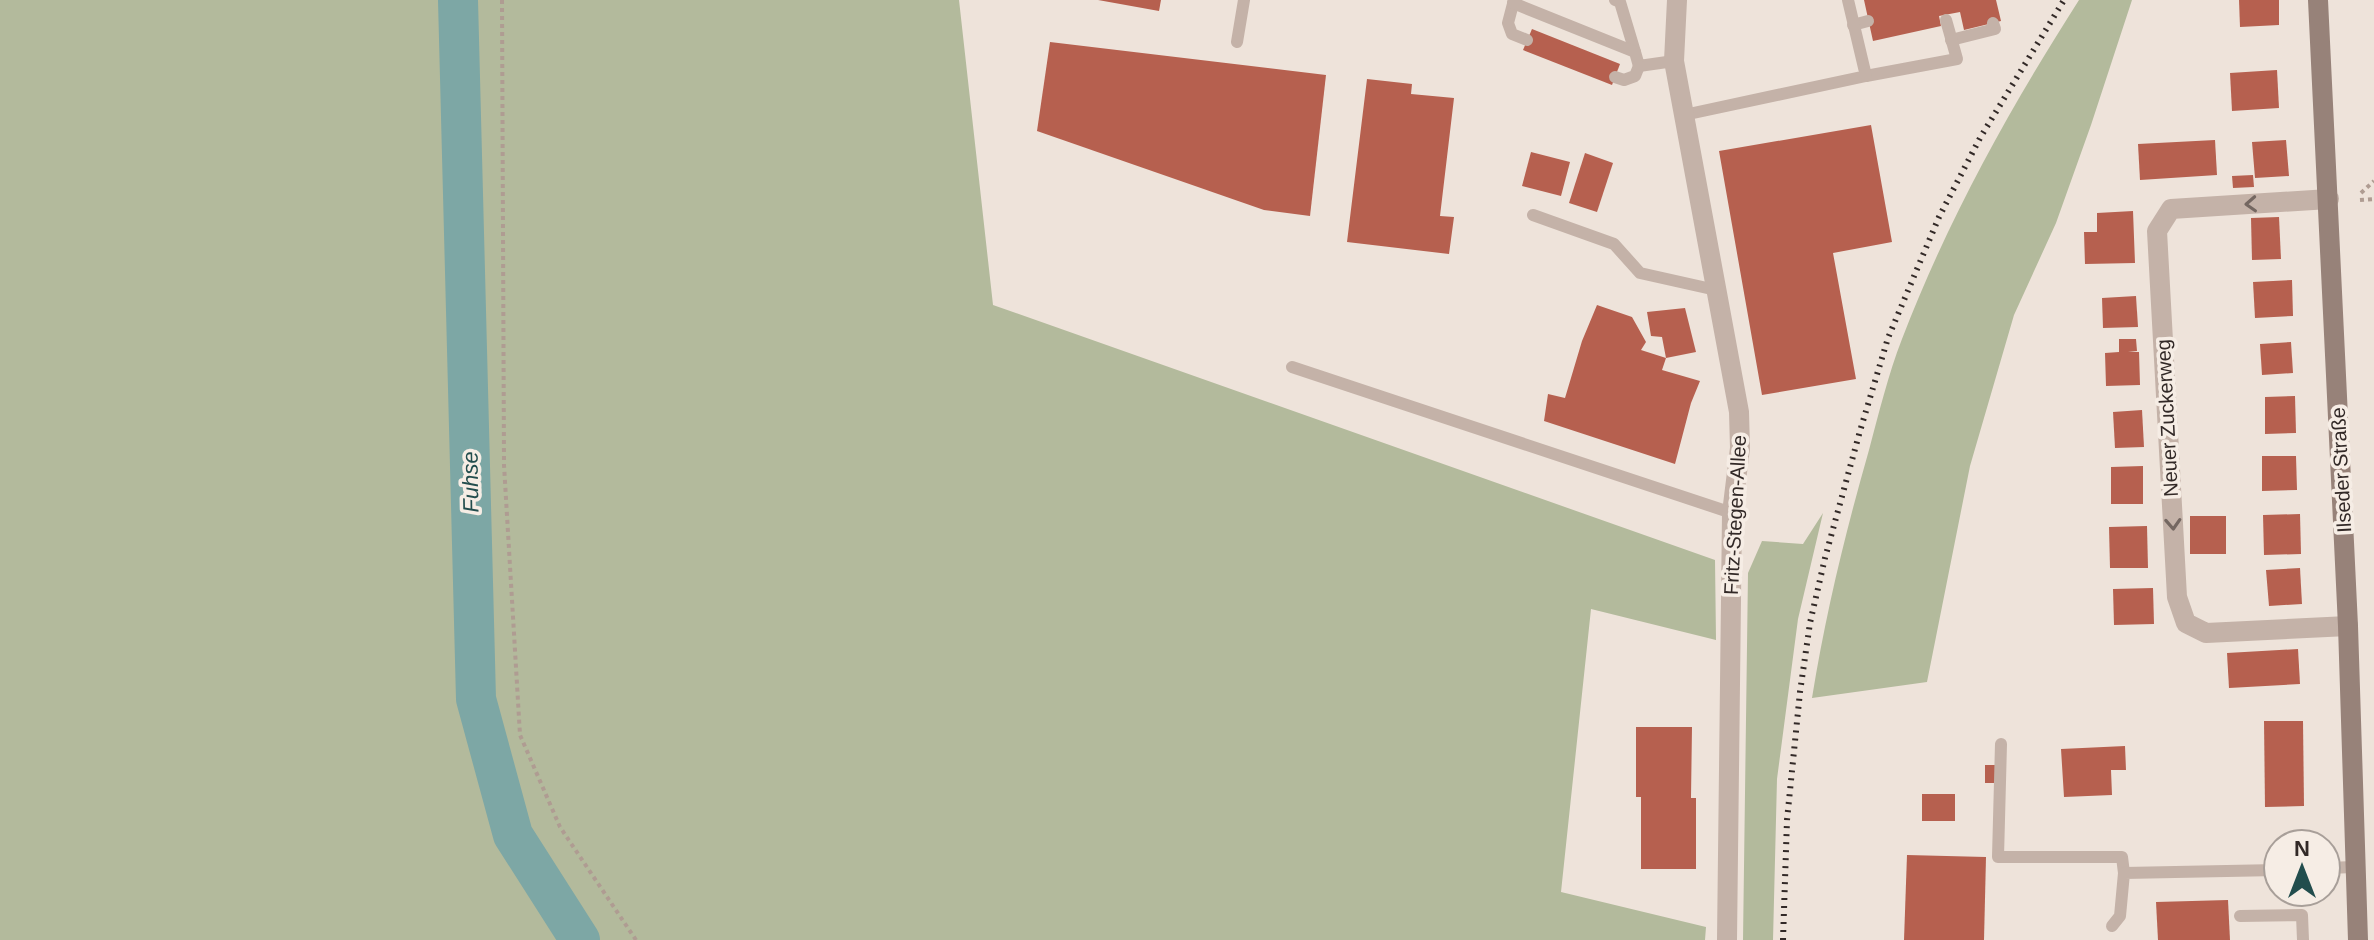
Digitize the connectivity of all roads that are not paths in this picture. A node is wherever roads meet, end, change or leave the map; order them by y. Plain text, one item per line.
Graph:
1 (1244, 0) edge
2 (1615, 0) edge
3 (1677, 0) edge
4 (2318, 0) edge
5 (1513, 1) edge
6 (1849, 2) edge
7 (1864, 2) dead end
8 (1944, 18) dead end
9 (1868, 21) dead end
10 (1993, 23) dead end
11 (1855, 32) junction
12 (1871, 36) dead end
13 (1527, 40) dead end
14 (1951, 40) junction
15 (1237, 42) dead end
16 (1635, 52) junction
17 (1674, 61) junction
18 (1639, 66) junction
19 (1866, 76) junction
20 (1615, 77) dead end
21 (1684, 115) junction
22 (2329, 199) junction
23 (1533, 215) dead end
24 (1716, 290) junction
25 (1292, 367) dead end
26 (1732, 513) junction
27 (2348, 626) junction
28 (2001, 744) dead end
29 (2342, 867) edge
30 (2355, 867) junction
31 (2262, 870) edge
32 (2124, 873) junction
33 (2240, 916) dead end
34 (2112, 926) dead end
35 (1727, 940) edge
36 (2303, 940) edge
37 (2358, 940) edge

1 - 15 lane
2 - 16 lane
3 - 17 street, Fritz-Stegen-Allee
4 - 22 street, Ilseder Straße
5 - 13 lane
5 - 16 lane
6 - 7 lane
6 - 11 lane
8 - 14 lane
9 - 11 lane
10 - 14 lane
11 - 12 lane
11 - 19 lane
14 - 19 lane
16 - 18 lane
17 - 18 lane
17 - 21 street, Fritz-Stegen-Allee
18 - 20 lane
19 - 21 lane
21 - 24 street, Fritz-Stegen-Allee
22 - 27 street, Ilseder Straße
22 -> 27 street, Neuer Zuckerweg
23 - 24 lane
24 - 26 street, Fritz-Stegen-Allee
25 - 26 lane
26 - 35 street, Fritz-Stegen-Allee
27 - 30 street, Ilseder Straße
28 - 32 lane
29 - 30 lane
30 - 37 street, Ilseder Straße
31 - 32 lane
32 - 34 lane
33 - 36 lane

